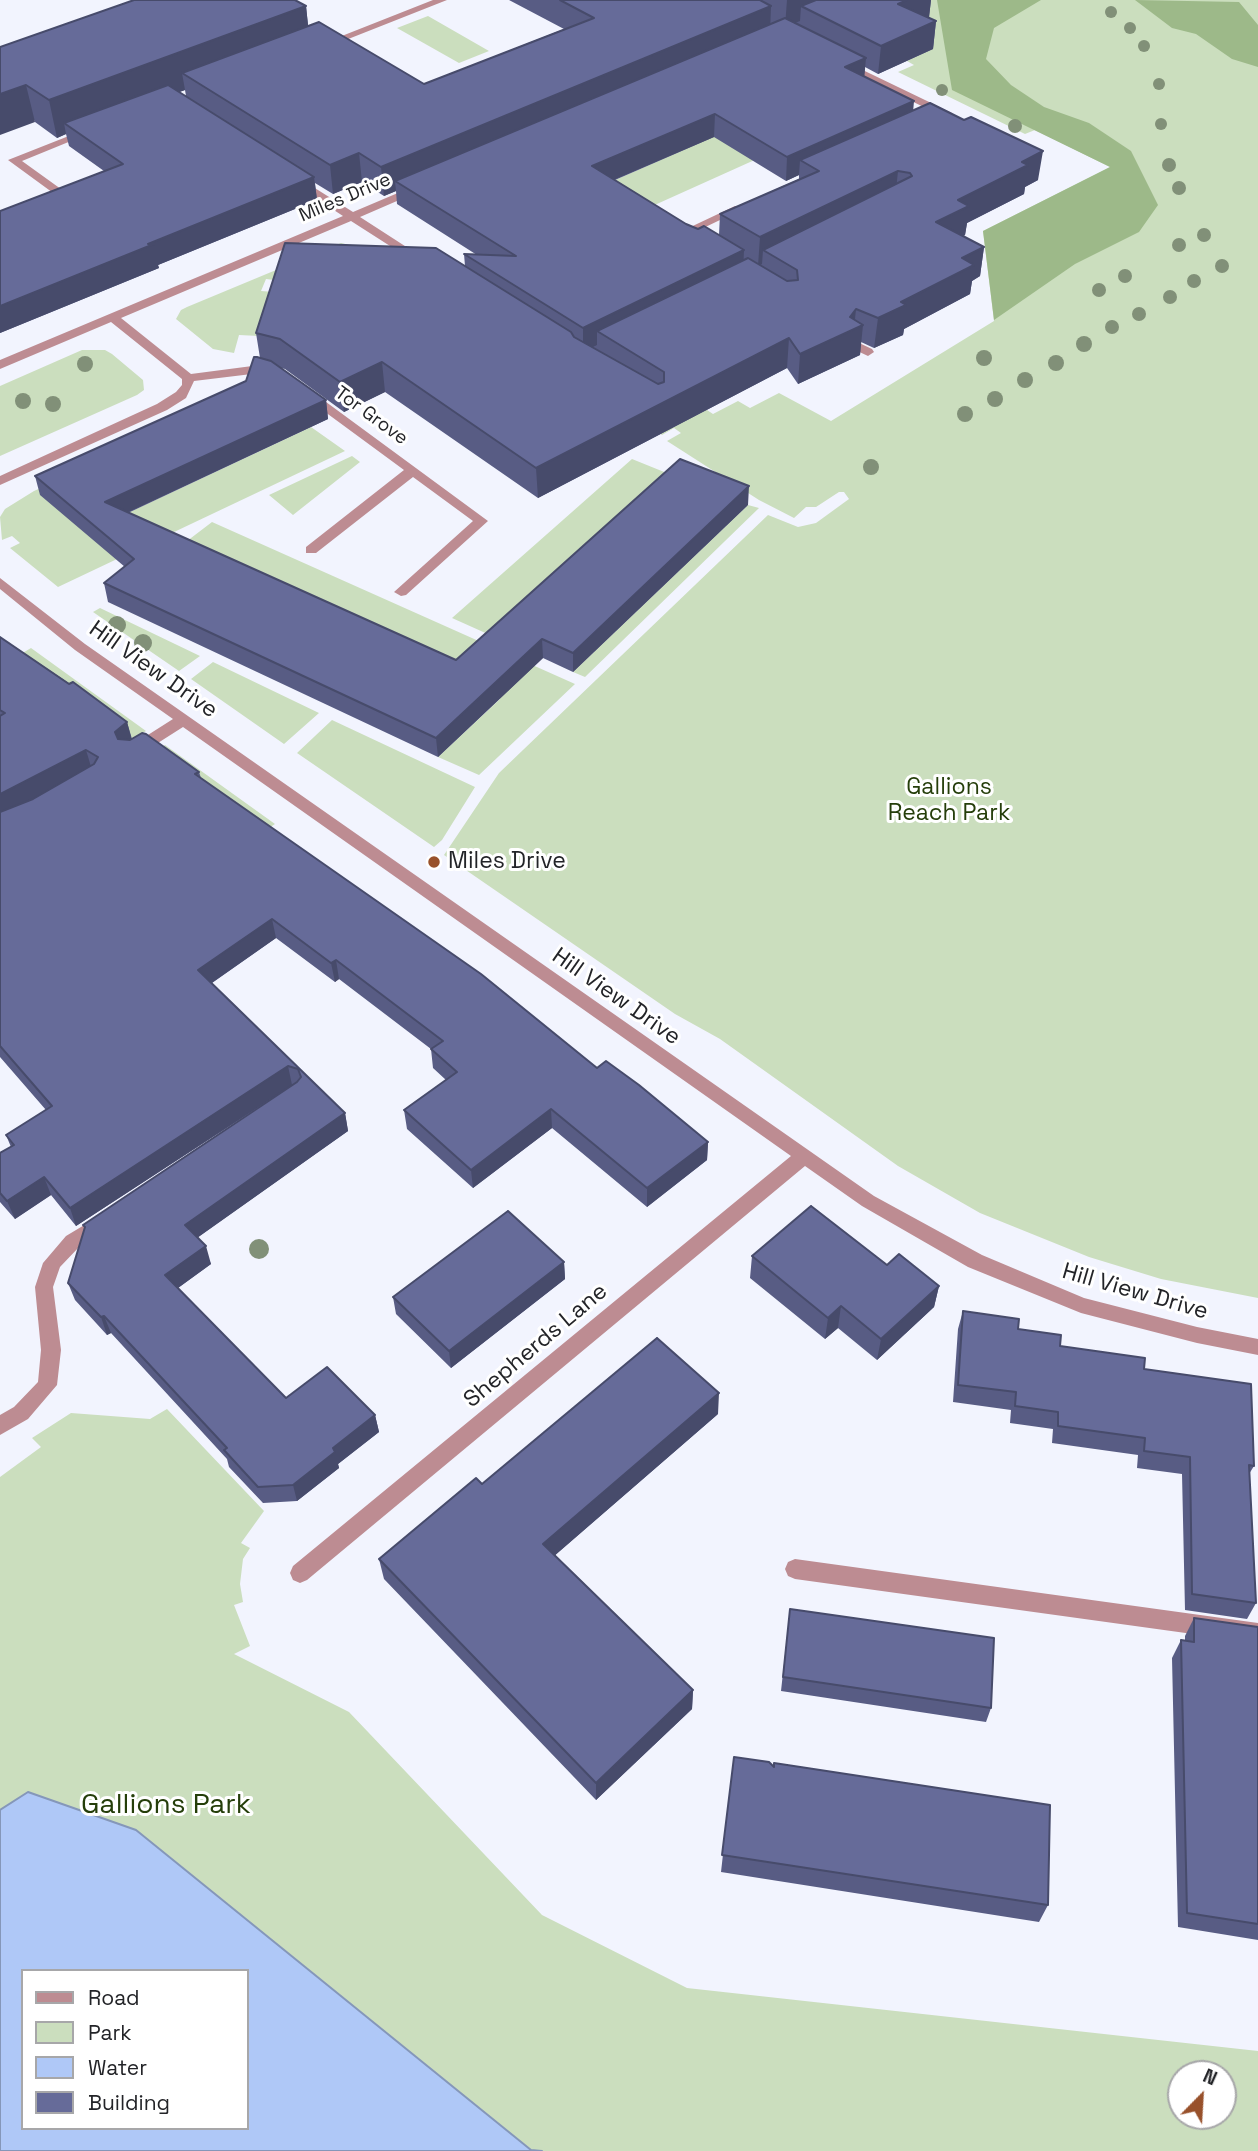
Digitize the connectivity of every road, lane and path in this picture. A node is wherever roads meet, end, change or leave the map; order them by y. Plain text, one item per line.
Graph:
1 (442, 0) edge
2 (316, 48) edge
3 (835, 59) edge
4 (959, 121) edge
5 (105, 126) edge
6 (292, 178) edge
7 (431, 183) edge
8 (748, 204) edge
9 (45, 208) edge
10 (352, 216) junction
11 (707, 244) edge
12 (427, 263) edge
13 (112, 317) junction
14 (855, 345) edge
15 (868, 352) edge
16 (0, 365) edge
17 (188, 377) junction
18 (413, 470) junction
19 (0, 481) edge
20 (311, 550) dead end
21 (0, 582) edge
22 (401, 592) dead end
23 (184, 719) junction
24 (130, 753) edge
25 (804, 1156) junction
26 (113, 1215) edge
27 (1258, 1347) edge
28 (0, 1426) edge
29 (794, 1569) dead end
30 (300, 1573) dead end
31 (1258, 1633) edge

1 - 2 street
3 - 4 street
5 - 9 street
6 - 10 street
7 - 10 street, Miles Drive
8 - 11 street
10 - 12 street
10 - 13 street, Miles Drive
13 - 16 street, Miles Drive
13 - 17 street
14 - 15 street
17 - 18 street, Tor Grove
17 - 19 street
18 - 20 street, Tor Grove
18 - 22 street, Tor Grove
21 - 23 street, Hill View Drive
23 - 24 street
23 - 25 street, Hill View Drive
25 - 27 street, Hill View Drive
25 - 30 street, Shepherds Lane
26 - 28 street
29 - 31 street

